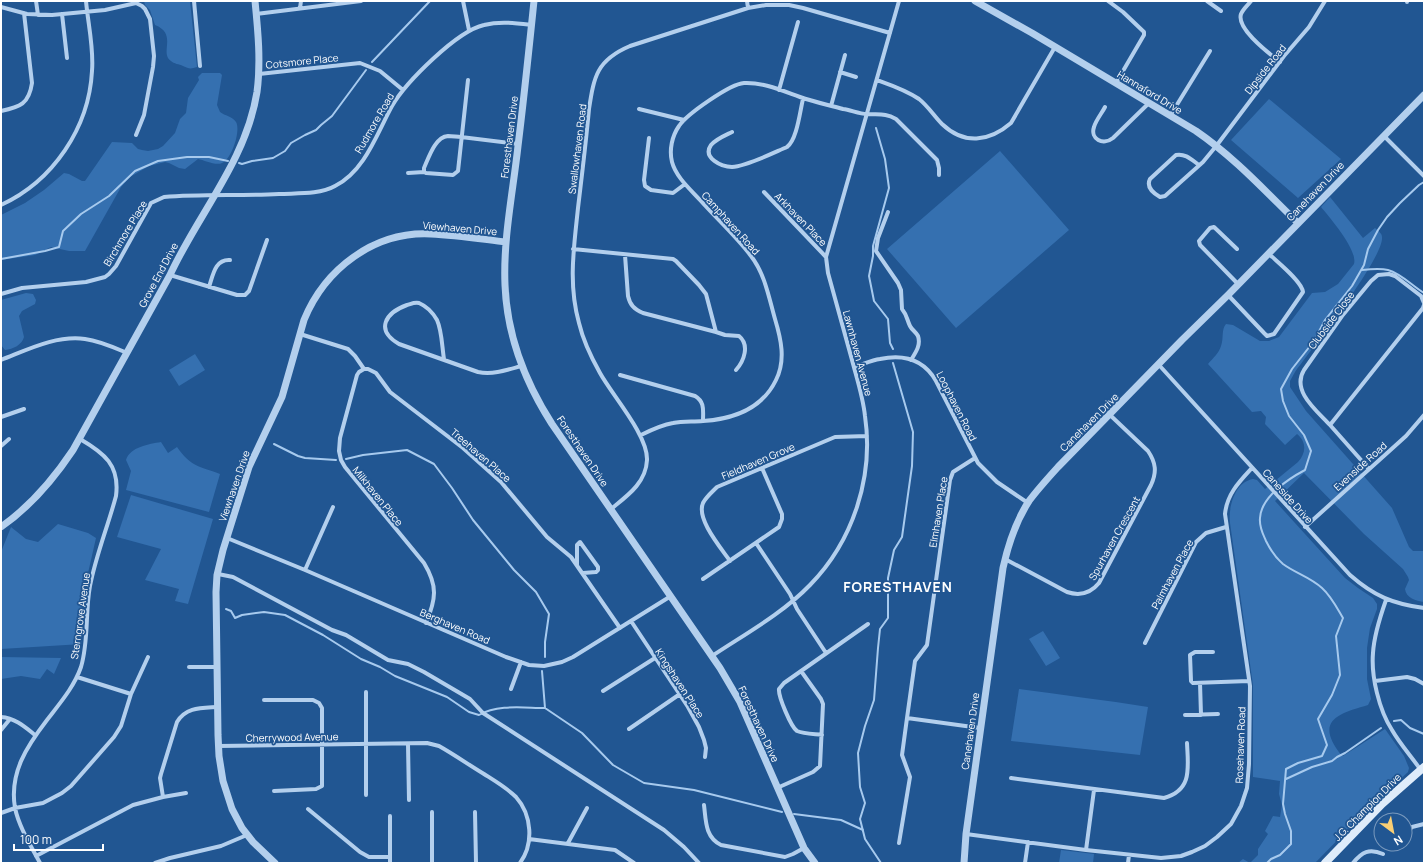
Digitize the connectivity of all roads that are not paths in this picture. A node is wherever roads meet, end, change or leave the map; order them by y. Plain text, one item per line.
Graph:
1 (36, 1) edge
2 (86, 1) edge
3 (194, 1) edge
4 (255, 1) edge
5 (301, 1) edge
6 (361, 1) edge
7 (463, 1) edge
8 (534, 1) edge
9 (747, 1) edge
10 (899, 1) edge
11 (975, 1) edge
12 (1108, 1) edge
13 (1207, 1) edge
14 (1250, 1) edge
15 (1325, 1) edge
16 (137, 2) edge
17 (1, 7) edge
18 (300, 8) junction
19 (748, 8) junction
20 (87, 11) junction
21 (1221, 11) dead end
22 (24, 13) junction
23 (62, 14) junction
24 (256, 14) junction
25 (38, 15) junction
26 (798, 22) dead end
27 (532, 25) junction
28 (470, 30) junction
29 (890, 33) junction
30 (1055, 47) junction
31 (1210, 51) dead end
32 (845, 55) dead end
33 (68, 58) dead end
34 (1280, 62) junction
35 (200, 66) dead end
36 (840, 72) junction
37 (259, 74) junction
38 (856, 77) dead end
39 (468, 80) dead end
40 (877, 80) junction
41 (1116, 83) junction
42 (403, 90) junction
43 (779, 90) junction
44 (1424, 95) edge
45 (804, 99) junction
46 (1150, 103) junction
47 (831, 106) junction
48 (1105, 107) dead end
49 (640, 109) dead end
50 (1, 111) edge
51 (866, 114) junction
52 (1170, 116) junction
53 (684, 120) junction
54 (732, 132) dead end
55 (136, 135) dead end
56 (1384, 136) junction
57 (461, 137) junction
58 (649, 138) dead end
59 (519, 144) junction
60 (1217, 146) junction
61 (1199, 165) junction
62 (424, 172) junction
63 (408, 173) dead end
64 (939, 174) dead end
65 (1424, 176) edge
66 (685, 184) junction
67 (764, 192) dead end
68 (216, 195) junction
69 (1, 205) edge
70 (888, 212) dead end
71 (1298, 223) junction
72 (267, 240) dead end
73 (506, 242) junction
74 (573, 249) junction
75 (1237, 249) dead end
76 (1268, 253) junction
77 (625, 255) junction
78 (826, 257) junction
79 (230, 260) dead end
80 (170, 275) junction
81 (1238, 284) junction
82 (209, 287) junction
83 (1, 294) edge
84 (1228, 295) junction
85 (1424, 304) edge
86 (716, 332) junction
87 (300, 334) junction
88 (128, 353) junction
89 (444, 359) junction
90 (1, 360) edge
91 (911, 360) junction
92 (1159, 365) junction
93 (521, 366) junction
94 (854, 367) junction
95 (362, 370) junction
96 (736, 370) dead end
97 (620, 374) dead end
98 (24, 408) dead end
99 (1110, 415) junction
100 (1424, 415) edge
101 (1, 417) edge
102 (703, 421) junction
103 (1330, 425) junction
104 (641, 435) junction
105 (867, 436) junction
106 (9, 439) dead end
107 (80, 439) junction
108 (1, 446) edge
109 (975, 458) junction
110 (762, 468) junction
111 (1252, 468) junction
112 (1369, 469) junction
113 (1028, 503) junction
114 (332, 507) dead end
115 (611, 509) junction
116 (1, 527) edge
117 (1226, 527) junction
118 (1305, 527) junction
119 (227, 538) junction
120 (756, 543) junction
121 (1005, 559) junction
122 (730, 561) junction
123 (577, 565) junction
124 (305, 570) junction
125 (583, 573) junction
126 (218, 574) junction
127 (703, 579) dead end
128 (671, 596) junction
129 (794, 600) junction
130 (1386, 600) junction
131 (1424, 608) edge
132 (631, 621) junction
133 (426, 623) junction
134 (868, 624) dead end
135 (620, 628) junction
136 (1145, 643) dead end
137 (1213, 652) dead end
138 (826, 653) junction
139 (712, 656) junction
140 (148, 657) dead end
141 (655, 658) junction
142 (521, 662) junction
143 (189, 667) dead end
144 (217, 667) junction
145 (801, 671) junction
146 (77, 677) junction
147 (1249, 681) junction
148 (1375, 681) junction
149 (1200, 683) junction
150 (1424, 684) edge
151 (511, 689) dead end
152 (603, 691) dead end
153 (366, 692) dead end
154 (131, 694) junction
155 (680, 694) junction
156 (264, 700) dead end
157 (217, 707) junction
158 (1218, 714) dead end
159 (1185, 715) dead end
160 (1201, 715) junction
161 (1, 717) edge
162 (907, 718) junction
163 (10, 719) junction
164 (980, 728) junction
165 (629, 729) dead end
166 (1, 730) edge
167 (35, 735) junction
168 (822, 736) junction
169 (1187, 743) dead end
170 (322, 744) junction
171 (365, 744) junction
172 (408, 744) junction
173 (218, 746) junction
174 (705, 757) dead end
175 (1422, 768) edge
176 (1011, 778) dead end
177 (777, 788) junction
178 (1094, 790) junction
179 (274, 791) dead end
180 (186, 793) dead end
181 (366, 795) dead end
182 (163, 796) junction
183 (409, 800) dead end
184 (704, 805) dead end
185 (15, 808) junction
186 (587, 808) dead end
187 (308, 809) dead end
188 (432, 812) dead end
189 (475, 812) dead end
190 (1, 813) edge
191 (390, 816) dead end
192 (1424, 824) edge
193 (1413, 828) edge
194 (966, 834) junction
195 (247, 835) junction
196 (529, 839) junction
197 (1028, 842) junction
198 (568, 843) junction
199 (899, 843) dead end
200 (804, 848) junction
201 (1086, 850) junction
202 (1383, 854) dead end
203 (1129, 855) junction
204 (36, 856) junction
205 (390, 857) junction
206 (40, 863) edge
207 (154, 863) edge
208 (275, 863) edge
209 (390, 863) edge
210 (432, 863) edge
211 (476, 863) edge
212 (520, 863) edge
213 (634, 863) edge
214 (699, 863) edge
215 (815, 863) edge
216 (964, 863) edge
217 (1025, 863) edge
218 (1128, 863) edge
219 (1324, 863) edge
220 (1354, 863) edge

1 - 25 street
2 - 20 street
3 - 35 street
4 - 24 street, Grove End Drive
5 - 18 street
6 - 18 street
7 - 28 street
8 - 27 street, Foresthaven Drive
9 - 19 street
10 - 29 street, Lawnhaven Avenue
11 - 30 street, Hannaford Drive
12 - 41 street
13 - 21 street
14 - 34 street
15 - 34 street, Dipside Road
16 - 20 street
16 - 55 street
17 - 22 street
18 - 24 street
19 - 29 street, Swallowhaven Road
19 - 74 street, Swallowhaven Road
20 - 23 street
20 - 69 street
22 - 25 street
22 - 50 street
23 - 25 street
23 - 33 street
24 - 37 street, Grove End Drive
26 - 43 street
27 - 28 street, Rudmore Road
27 - 59 street, Foresthaven Drive
28 - 42 street, Rudmore Road
29 - 40 street, Lawnhaven Avenue
30 - 40 street
30 - 41 street, Hannaford Drive
31 - 52 street
32 - 36 street
34 - 60 street, Dipside Road
36 - 38 street
36 - 47 street
37 - 42 street, Cotsmore Place
37 - 68 street, Grove End Drive
39 - 57 street
40 - 51 street, Lawnhaven Avenue
41 - 46 street, Hannaford Drive
42 - 68 street, Rudmore Road
43 - 45 street, Camphaven Road
43 - 53 street, Camphaven Road
44 - 56 street, Canehaven Drive
45 - 47 street, Camphaven Road
45 - 54 street
46 - 48 street
46 - 52 street, Hannaford Drive
47 - 51 street, Camphaven Road
49 - 53 street
51 - 64 street, Camphaven Road
51 - 78 street, Lawnhaven Avenue
52 - 60 street, Hannaford Drive
53 - 66 street, Camphaven Road
56 - 65 street
56 - 71 street, Canehaven Drive
57 - 59 street
57 - 62 street
57 - 62 street
58 - 66 street
59 - 73 street, Foresthaven Drive
60 - 61 street, Dipside Road
60 - 71 street, Hannaford Drive
61 - 61 street, Dipside Road
62 - 63 street
66 - 102 street, Camphaven Road
67 - 78 street, Arkhaven Place
68 - 80 street, Grove End Drive
68 - 83 street, Birchmore Place
70 - 91 street
71 - 76 street, Canehaven Drive
72 - 82 street
73 - 87 street, Viewhaven Drive
73 - 93 street, Foresthaven Drive
74 - 77 street
74 - 104 street, Swallowhaven Road
75 - 81 street
76 - 81 street, Canehaven Drive
76 - 84 street
77 - 86 street
77 - 86 street
78 - 94 street, Lawnhaven Avenue
79 - 82 street
80 - 82 street
80 - 88 street, Grove End Drive
81 - 84 street, Canehaven Drive
84 - 92 street, Canehaven Drive
85 - 103 street, Clubside Close
85 - 103 street, Clubside Close
86 - 96 street
87 - 95 street
87 - 119 street, Viewhaven Drive
88 - 90 street
88 - 107 street, Grove End Drive
89 - 89 street
89 - 93 street
91 - 94 street, Loophaven Road
91 - 109 street, Loophaven Road
92 - 99 street, Canehaven Drive
92 - 111 street, Caneside Drive
93 - 115 street, Foresthaven Drive
94 - 105 street, Lawnhaven Avenue
95 - 123 street, Treehaven Place
95 - 133 street, Milkhaven Place
97 - 102 street
98 - 101 street
99 - 113 street, Canehaven Drive
99 - 121 street, Spurhaven Crescent
100 - 112 street, Evenside Road
102 - 104 street, Camphaven Road
103 - 112 street, Clubside Close
104 - 115 street, Swallowhaven Road
105 - 110 street, Fieldhaven Grove
105 - 129 street, Lawnhaven Avenue
106 - 108 street
107 - 116 street, Grove End Drive
107 - 146 street, Sterngrove Avenue
109 - 113 street, Loophaven Road
109 - 162 street, Elmhaven Place
110 - 120 street
110 - 122 street, Fieldhaven Grove
111 - 117 street, Rosehaven Road
111 - 118 street, Caneside Drive
112 - 118 street, Evenside Road
113 - 121 street, Canehaven Drive
114 - 124 street
115 - 128 street, Foresthaven Drive
117 - 136 street, Palmhaven Place
117 - 147 street, Rosehaven Road
118 - 130 street, Caneside Drive
119 - 124 street, Berghaven Road
119 - 126 street, Viewhaven Drive
120 - 122 street
120 - 129 street
121 - 164 street, Canehaven Drive
122 - 127 street
123 - 125 street, Treehaven Place
123 - 125 street
124 - 133 street, Berghaven Road
125 - 135 street, Treehaven Place
126 - 144 street, Viewhaven Drive
126 - 214 street
128 - 132 street, Berghaven Road
128 - 139 street, Foresthaven Drive
129 - 138 street
129 - 139 street, Lawnhaven Avenue
130 - 131 street, Caneside Drive
130 - 148 street
132 - 135 street, Berghaven Road
132 - 141 street, Kingshaven Place
133 - 142 street, Berghaven Road
134 - 138 street
135 - 142 street, Berghaven Road
137 - 149 street
138 - 145 street
139 - 177 street, Foresthaven Drive
140 - 154 street
141 - 152 street
141 - 155 street, Kingshaven Place
142 - 151 street
143 - 144 street
144 - 157 street, Viewhaven Drive
145 - 168 street
145 - 168 street
146 - 154 street
146 - 167 street, Sterngrove Avenue
147 - 149 street
147 - 203 street, Rosehaven Road
148 - 150 street
148 - 175 street
149 - 160 street
153 - 171 street
154 - 185 street
155 - 165 street
155 - 174 street, Kingshaven Place
156 - 170 street
157 - 173 street, Viewhaven Drive
157 - 182 street
158 - 160 street
159 - 160 street
161 - 163 street
162 - 164 street
162 - 199 street, Elmhaven Place
163 - 166 street
163 - 167 street
164 - 194 street, Canehaven Drive
167 - 185 street, Sterngrove Avenue
168 - 177 street
169 - 178 street
170 - 171 street, Cherrywood Avenue
170 - 173 street, Cherrywood Avenue
170 - 179 street
171 - 172 street, Cherrywood Avenue
171 - 181 street
172 - 183 street
172 - 196 street, Cherrywood Avenue
173 - 195 street, Viewhaven Drive
175 - 219 main road, J.G. Champion Drive
176 - 178 street
177 - 200 street, Foresthaven Drive
178 - 201 street
180 - 182 street
182 - 204 street
184 - 200 street
185 - 190 street
185 - 204 street, Sterngrove Avenue
186 - 198 street
187 - 205 street
188 - 210 street
189 - 211 street
191 - 205 street
192 - 193 street
194 - 197 street, Rosehaven Road
194 - 216 street, Canehaven Drive
195 - 207 street
195 - 208 street, Viewhaven Drive
196 - 198 street
196 - 212 street, Cherrywood Avenue
197 - 201 street, Rosehaven Road
197 - 217 street
198 - 213 street
200 - 215 street, Foresthaven Drive
201 - 203 street, Rosehaven Road
202 - 220 street
203 - 218 street
204 - 206 street, Sterngrove Avenue
205 - 209 street

